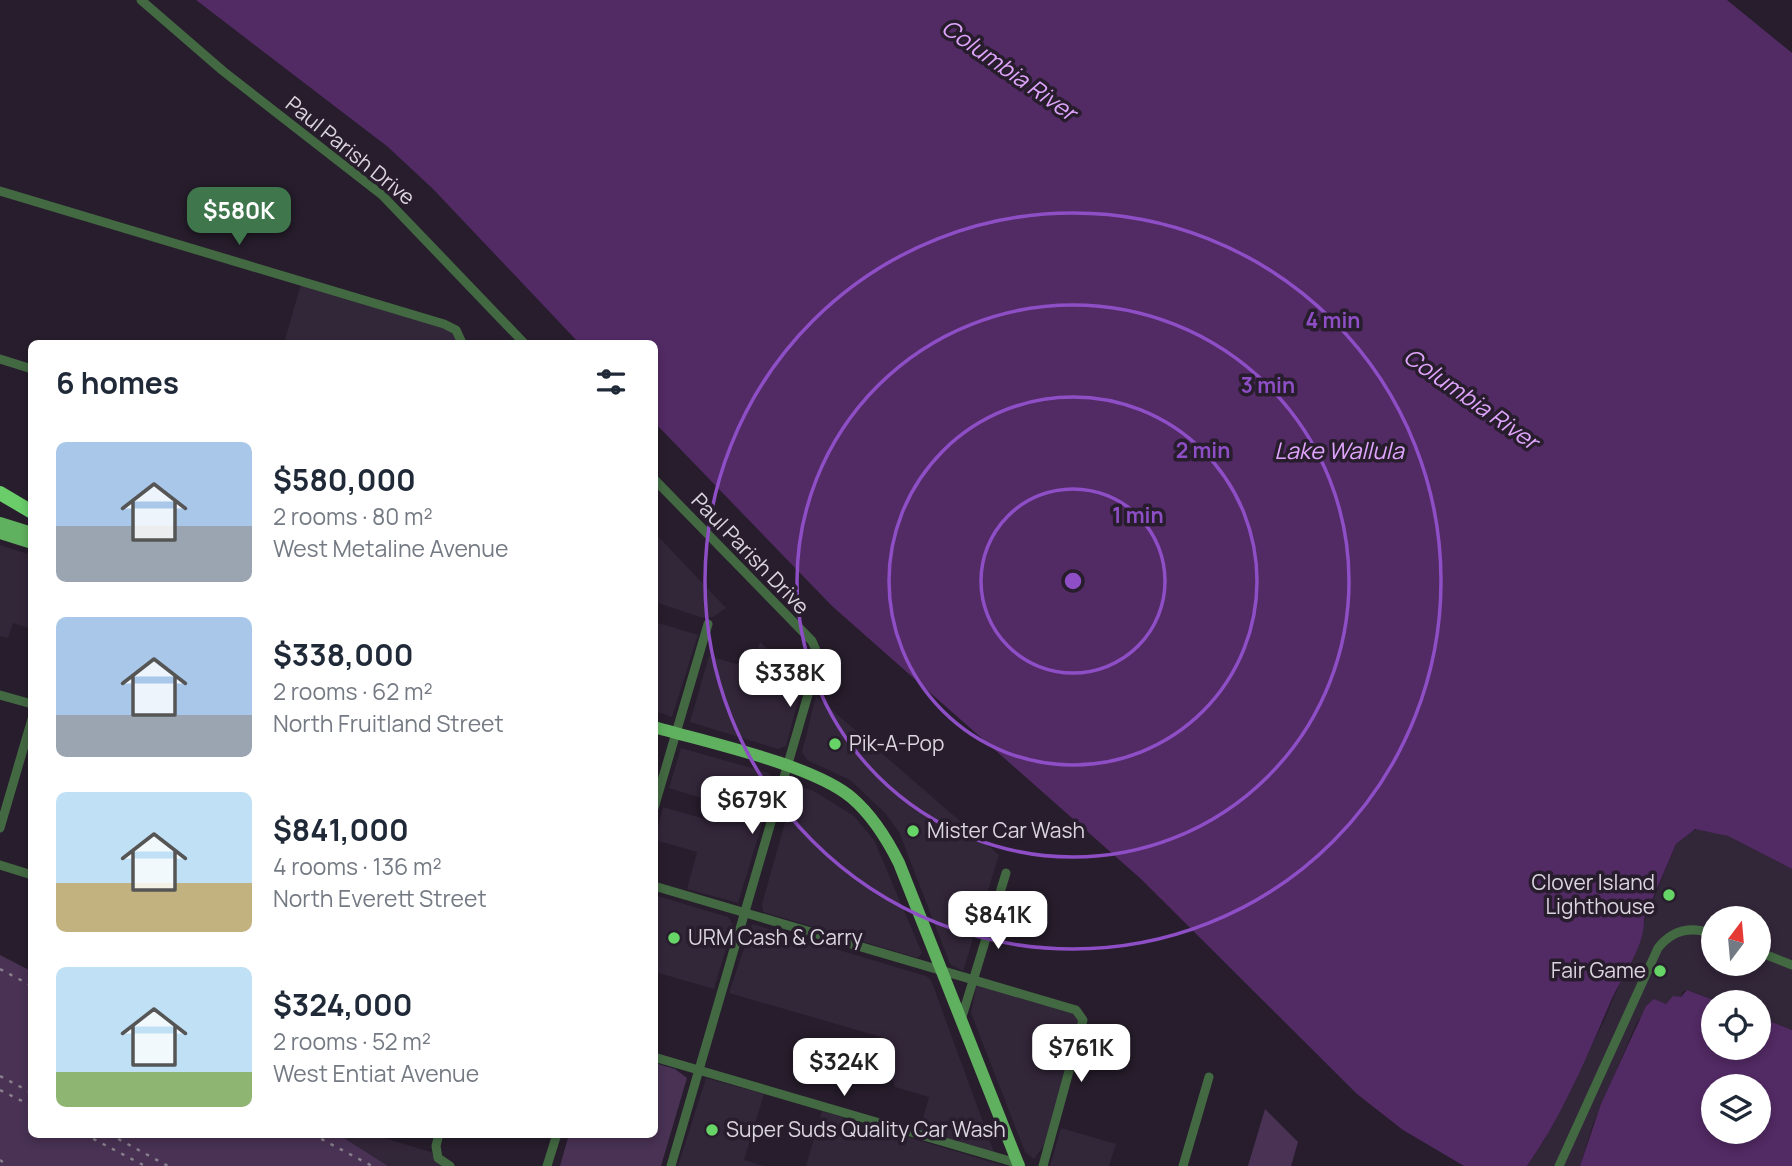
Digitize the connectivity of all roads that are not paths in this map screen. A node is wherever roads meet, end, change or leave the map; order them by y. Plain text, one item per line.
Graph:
1 (141, 0) edge
2 (0, 191) edge
3 (461, 340) edge
4 (521, 340) edge
5 (0, 359) edge
6 (28, 368) edge
7 (658, 484) edge
8 (0, 493) edge
9 (28, 510) edge
10 (0, 523) edge
11 (28, 532) edge
12 (0, 533) edge
13 (28, 542) edge
14 (708, 624) dead end
15 (0, 695) edge
16 (28, 703) edge
17 (658, 728) edge
18 (28, 733) edge
19 (676, 734) junction
20 (788, 767) junction
21 (658, 795) edge
22 (0, 828) edge
23 (0, 865) edge
24 (1006, 873) dead end
25 (28, 874) edge
26 (658, 887) edge
27 (745, 913) junction
28 (1701, 932) edge
29 (1771, 957) edge
30 (1792, 965) edge
31 (942, 971) junction
32 (974, 980) junction
33 (961, 1020) junction
34 (658, 1058) edge
35 (699, 1070) junction
36 (1209, 1077) dead end
37 (438, 1138) edge
38 (556, 1138) edge
39 (1020, 1165) edge
40 (450, 1166) edge
41 (547, 1166) edge
42 (671, 1166) edge
43 (1043, 1166) edge
44 (1183, 1166) edge
45 (1559, 1166) edge

1 - 4 street, Paul Parish Drive
2 - 3 street
5 - 6 street
7 - 20 street, Paul Parish Drive
8 - 9 highway
10 - 11 main road
12 - 13 main road
14 - 19 street
15 - 16 street
17 - 19 main road
18 - 22 street
19 - 20 main road
19 - 21 street
20 - 27 street
20 - 31 main road
23 - 25 street
24 - 32 street
26 - 27 street
27 - 31 street
27 - 35 street
28 - 45 street
29 - 30 street
31 - 32 street
31 - 33 main road
32 - 33 street
32 - 43 street
33 - 39 main road
34 - 35 street
35 - 39 street
35 - 42 street
36 - 44 street
37 - 40 street
38 - 41 street

